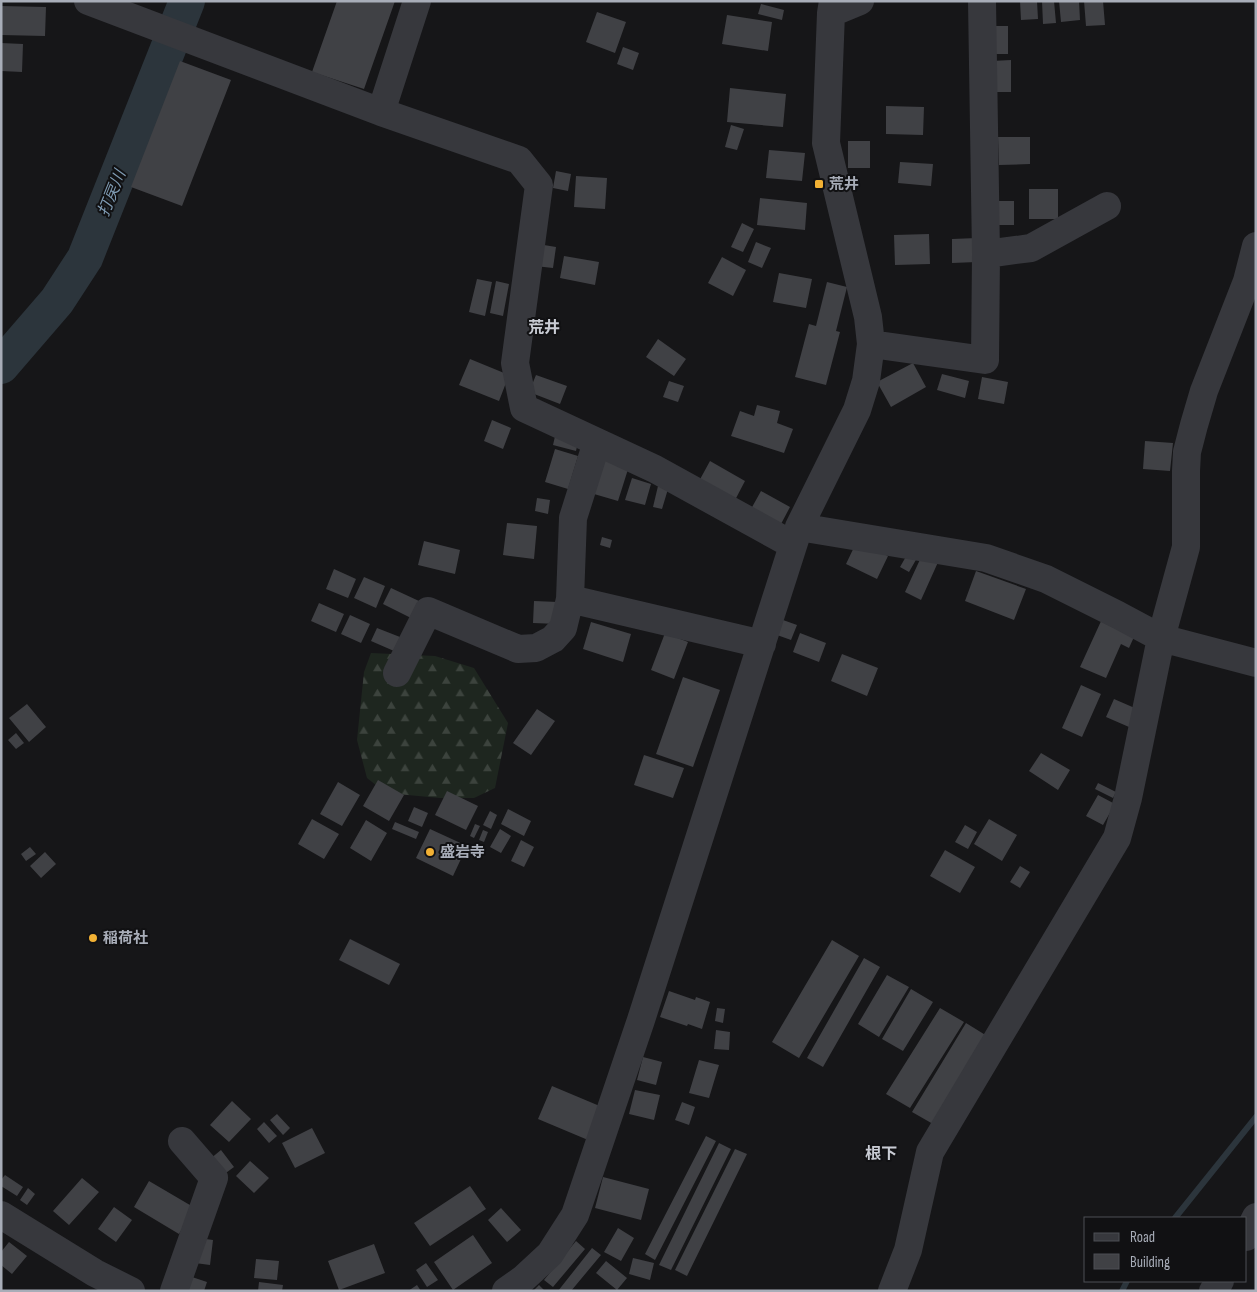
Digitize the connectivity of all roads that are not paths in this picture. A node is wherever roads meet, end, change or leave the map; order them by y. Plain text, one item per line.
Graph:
1 (88, 1) edge
2 (417, 1) edge
3 (860, 1) edge
4 (982, 1) edge
5 (832, 7) edge
6 (382, 112) junction
7 (1107, 206) dead end
8 (1256, 246) edge
9 (986, 254) junction
10 (871, 344) junction
11 (596, 442) junction
12 (796, 536) junction
13 (570, 599) junction
14 (1162, 638) junction
15 (762, 644) junction
16 (1256, 663) edge
17 (398, 674) dead end
18 (182, 1142) dead end
19 (1256, 1217) edge
20 (3, 1219) edge
21 (1247, 1235) edge
22 (131, 1291) edge
23 (174, 1291) edge
24 (506, 1291) edge
25 (892, 1291) edge

1 - 6 street
2 - 6 street
3 - 5 street
4 - 9 street
5 - 10 street
6 - 11 street
7 - 9 street
8 - 14 street
9 - 10 street
10 - 12 street
11 - 12 street
11 - 13 street
12 - 14 street
12 - 15 street
13 - 15 street
13 - 17 street
14 - 16 street
14 - 25 street
15 - 24 street
18 - 23 street
19 - 21 street
20 - 22 street

